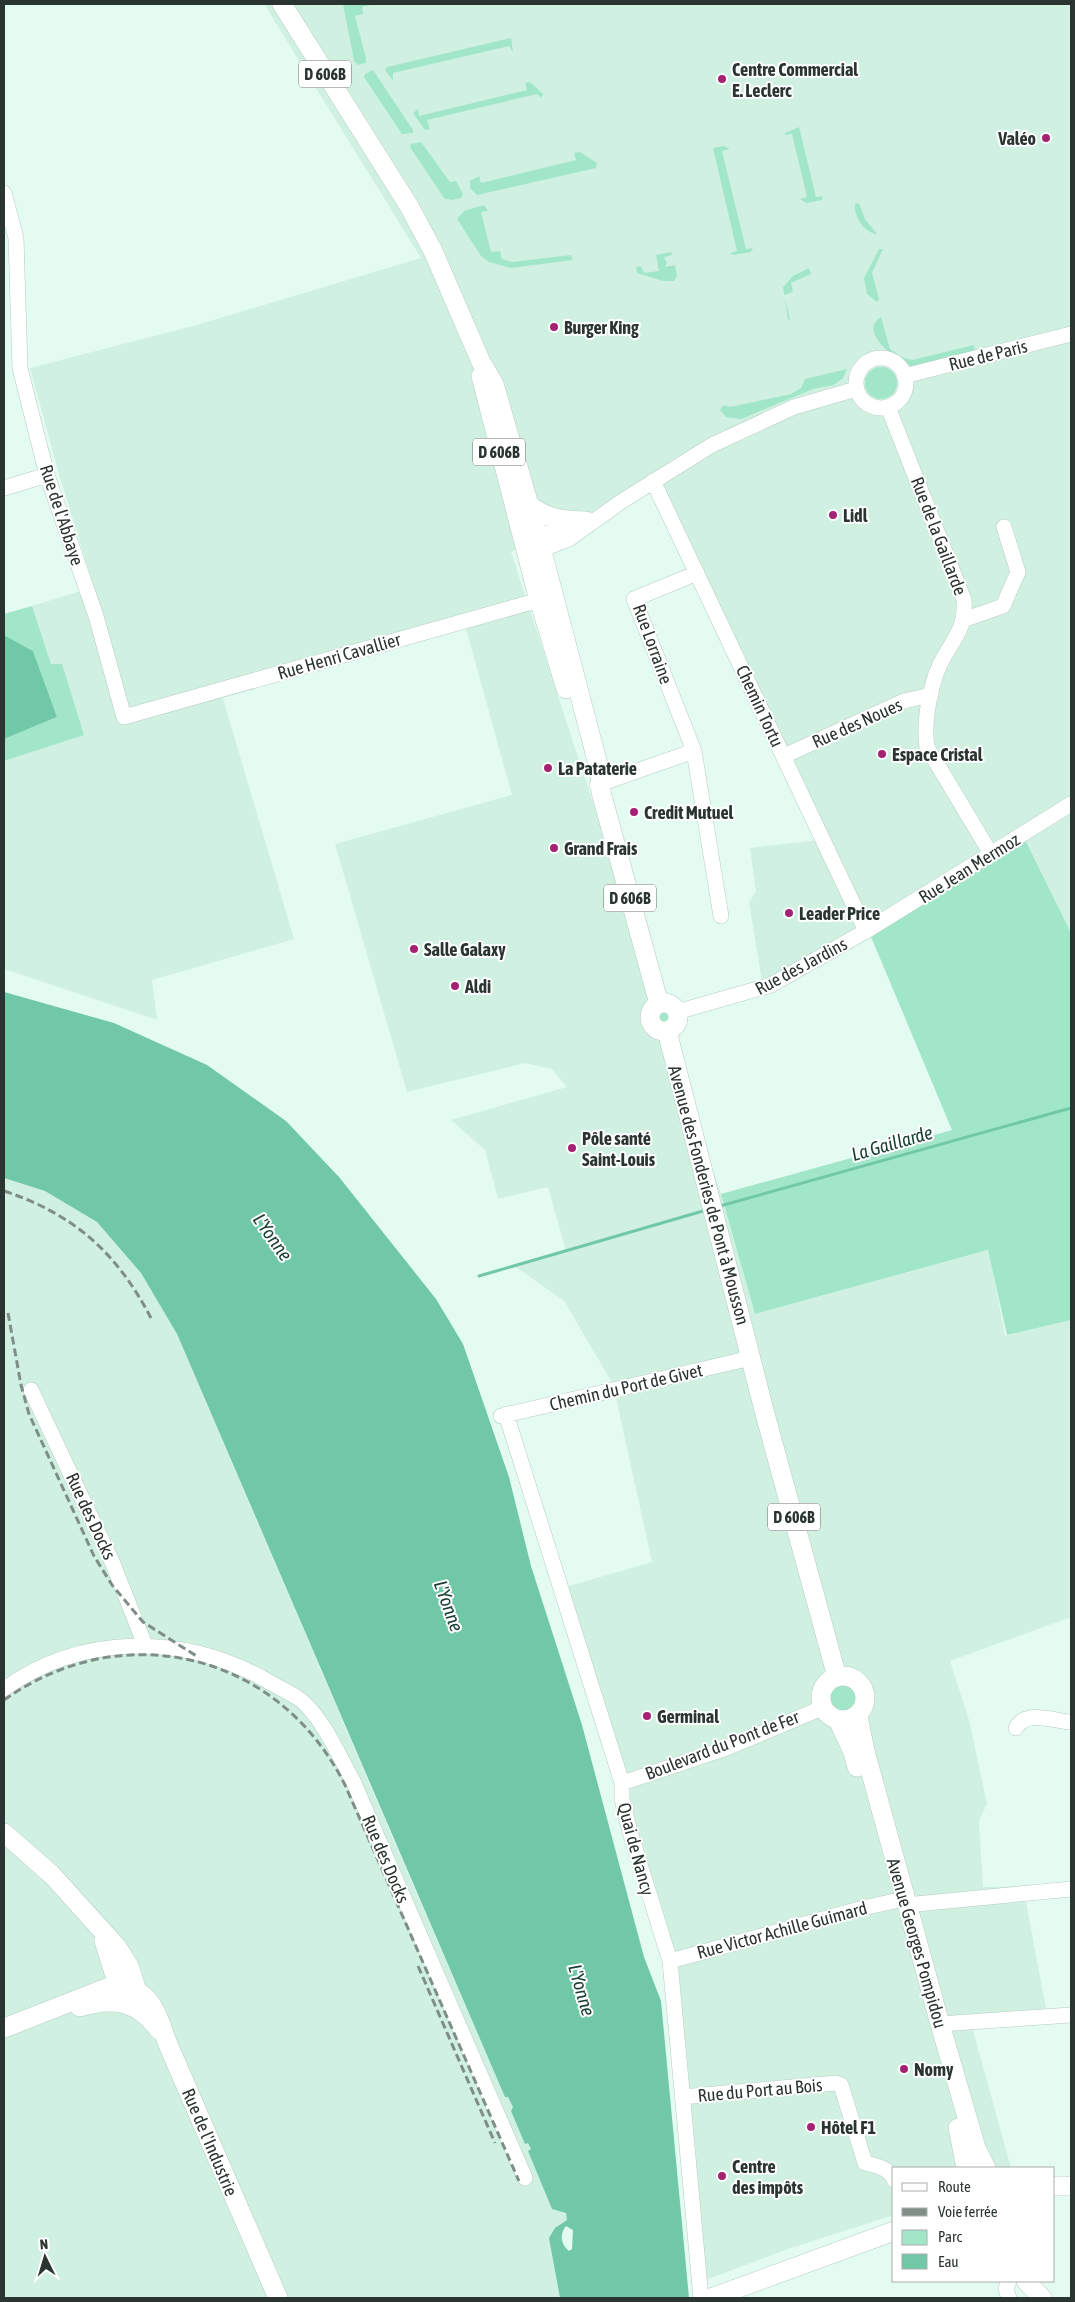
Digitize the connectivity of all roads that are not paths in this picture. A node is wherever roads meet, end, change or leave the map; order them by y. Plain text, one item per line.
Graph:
1 (282, 4) edge
2 (4, 194) edge
3 (1071, 334) edge
4 (481, 362) junction
5 (904, 376) junction
6 (856, 389) junction
7 (888, 407) junction
8 (47, 475) junction
9 (653, 481) junction
10 (4, 488) edge
11 (529, 505) junction
12 (604, 516) junction
13 (586, 521) junction
14 (1004, 527) dead end
15 (533, 545) junction
16 (697, 573) junction
17 (547, 598) junction
18 (963, 620) junction
19 (931, 695) junction
20 (124, 717) joint
21 (694, 751) junction
22 (784, 756) junction
23 (600, 787) junction
24 (1071, 804) edge
25 (992, 854) junction
26 (721, 916) dead end
27 (866, 931) junction
28 (659, 1004) junction
29 (677, 1012) junction
30 (667, 1031) junction
31 (751, 1358) junction
32 (31, 1390) dead end
33 (503, 1415) joint
34 (145, 1645) junction
35 (837, 1677) junction
36 (4, 1689) edge
37 (822, 1708) junction
38 (858, 1716) junction
39 (838, 1720) junction
40 (1070, 1722) edge
41 (1016, 1728) dead end
42 (622, 1783) junction
43 (4, 1833) edge
44 (1071, 1889) edge
45 (901, 1903) junction
46 (101, 1932) junction
47 (111, 1960) junction
48 (670, 1961) junction
49 (128, 1989) junction
50 (96, 1991) junction
51 (1071, 2015) edge
52 (940, 2024) junction
53 (4, 2029) edge
54 (682, 2097) junction
55 (966, 2167) edge
56 (986, 2167) edge
57 (892, 2174) edge
58 (525, 2178) dead end
59 (888, 2234) edge
60 (1027, 2282) edge
61 (1035, 2282) edge
62 (278, 2298) edge
63 (701, 2298) edge
64 (711, 2298) edge
65 (1042, 2298) edge
66 (1048, 2298) edge

1 - 4 main road, D 606B
2 - 8 street, Rue de l'Abbaye
3 - 5 street, Rue de Paris
4 - 11 main road, D 606B
4 - 15 main road, D 606B
5 - 6 street
5 - 7 street
6 - 7 street
6 - 9 street
7 - 18 street, Rue de la Gaillarde
8 - 10 street
8 - 20 street, Rue de l'Abbaye
9 - 12 street
9 - 16 street, Chemin Tortu
11 - 13 main road
11 - 15 main road, D 606B
12 - 13 street
12 - 15 street
13 - 15 street
14 - 18 street
15 - 17 main road, D 606B
16 - 21 street, Rue Lorraine
16 - 22 street, Chemin Tortu
17 - 20 street, Rue Henri Cavallier
17 - 23 main road, D 606B
18 - 19 street, Rue de la Gaillarde
19 - 22 street, Rue des Noues
19 - 25 street, Rue de la Gaillarde
21 - 23 street
21 - 26 street, Rue Lorraine
22 - 27 street, Chemin Tortu
23 - 28 main road, D 606B
24 - 25 street, Rue Jean Mermoz
25 - 27 street, Rue Jean Mermoz
27 - 29 street, Rue des Jardins
28 - 29 main road
28 - 30 main road
29 - 30 main road
30 - 31 main road, Avenue des Fonderies de Pont à Mousson / D 606B
31 - 33 street, Chemin du Port de Givet
31 - 35 main road, D 606B
32 - 34 street, Rue des Docks
33 - 42 street, Quai de Nancy
34 - 36 street, Rue des Docks
34 - 58 street, Rue des Docks
35 - 37 main road
35 - 38 main road
37 - 39 main road
37 - 42 street, Boulevard du Pont de Fer
38 - 39 main road
38 - 45 main road, Avenue Georges Pompidou
39 - 45 main road, Avenue Georges Pompidou
40 - 41 street
42 - 48 street, Quai de Nancy
43 - 46 main road
44 - 45 street, Rue Victor Achille Guimard
45 - 48 street, Rue Victor Achille Guimard
45 - 52 main road, Avenue Georges Pompidou
45 - 55 main road, Avenue Georges Pompidou
46 - 47 main road
46 - 49 main road
47 - 49 main road
47 - 50 main road
48 - 54 street, Quai de Nancy
49 - 50 main road
49 - 53 main road
49 - 62 main road, Rue de l'Industrie
50 - 53 main road
51 - 52 street
52 - 56 main road, Avenue Georges Pompidou
54 - 57 street, Rue du Port au Bois
54 - 63 street, Quai de Nancy
59 - 64 main road
60 - 65 main road
61 - 66 main road

